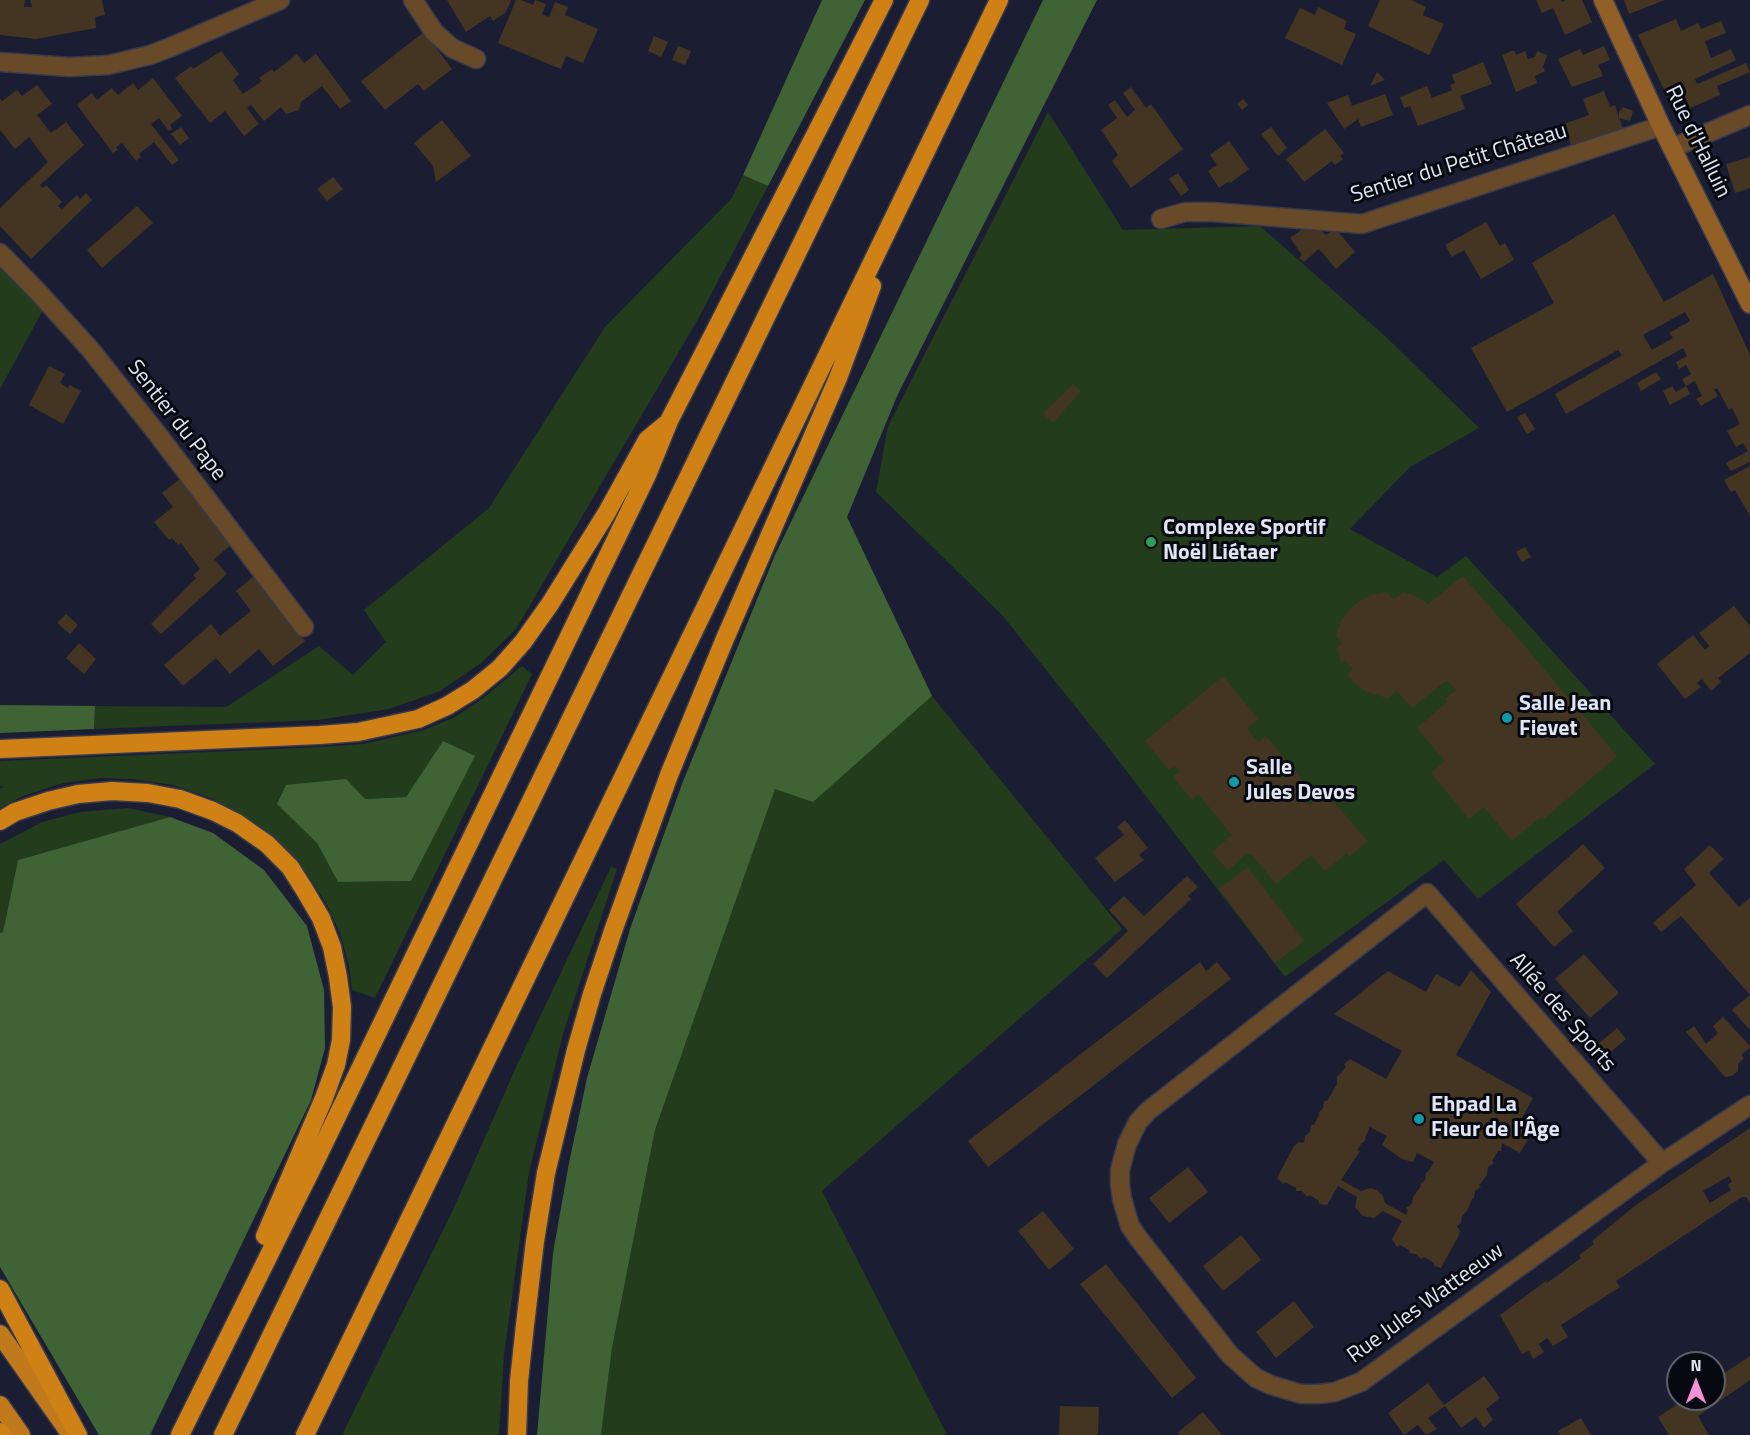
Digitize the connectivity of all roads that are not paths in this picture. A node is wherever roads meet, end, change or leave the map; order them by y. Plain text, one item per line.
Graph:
1 (280, 0) edge
2 (413, 0) edge
3 (884, 0) edge
4 (920, 0) edge
5 (999, 0) edge
6 (1604, 0) edge
7 (476, 59) dead end
8 (0, 62) edge
9 (1750, 115) edge
10 (1661, 126) junction
11 (1672, 148) junction
12 (904, 196) junction
13 (1161, 219) dead end
14 (0, 253) edge
15 (1750, 304) edge
16 (669, 422) junction
17 (304, 627) dead end
18 (0, 749) edge
19 (0, 821) edge
20 (1427, 893) joint
21 (1750, 1105) edge
22 (1662, 1163) junction
23 (0, 1289) edge
24 (0, 1334) edge
25 (0, 1405) edge
26 (188, 1418) junction
27 (21, 1435) edge
28 (71, 1435) edge
29 (78, 1435) edge
30 (180, 1435) edge
31 (224, 1435) edge
32 (305, 1435) edge
33 (517, 1435) edge

1 - 8 street
2 - 7 street
3 - 16 highway
4 - 31 highway
5 - 12 highway
6 - 10 main road, Rue d'Halluin
9 - 11 street
10 - 11 main road, Rue d'Halluin
10 - 13 street, Sentier du Petit Château
11 - 15 main road, Rue d'Halluin
12 - 32 highway
12 - 33 highway
14 - 17 street, Sentier du Pape
16 - 18 highway
16 - 26 highway
19 - 26 highway
20 - 22 street, Allée des Sports
20 - 22 street, Rue Jules Watteeuw
21 - 22 street, Rue Jules Watteeuw
23 - 29 highway
24 - 28 highway
25 - 27 highway
26 - 30 highway

